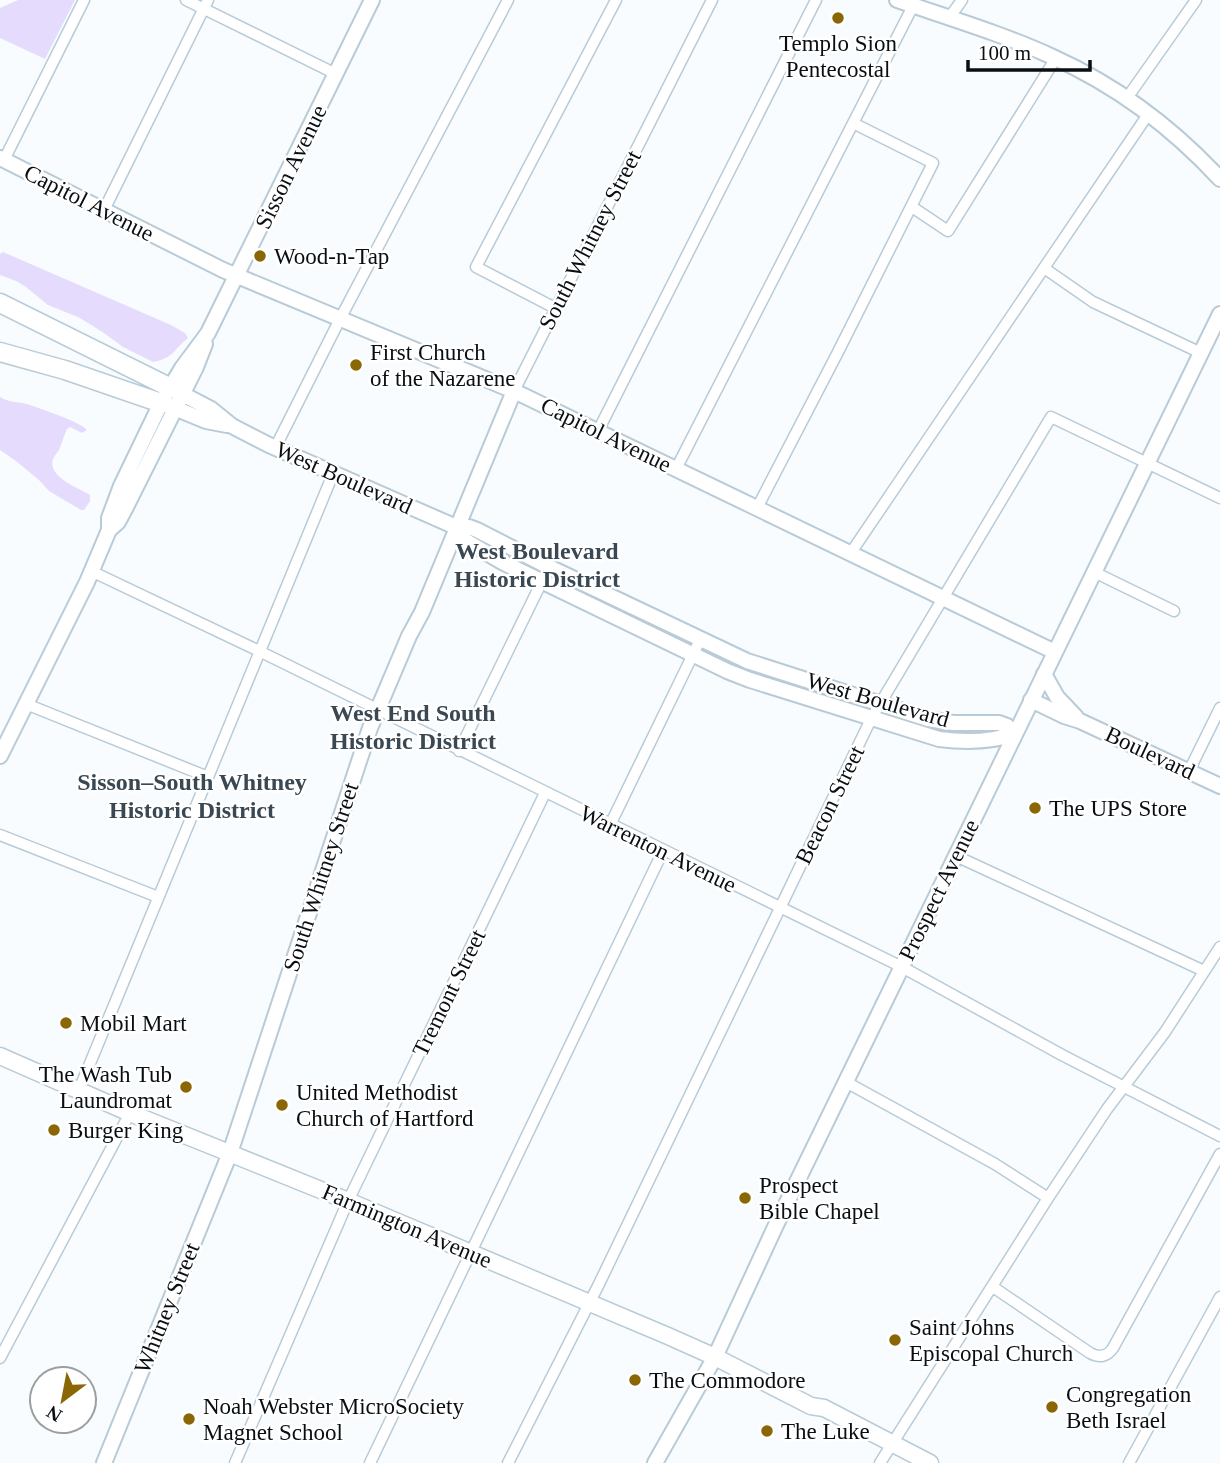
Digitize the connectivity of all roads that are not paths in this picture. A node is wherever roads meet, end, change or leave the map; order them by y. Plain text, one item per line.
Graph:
1 (84, 0) edge
2 (186, 0) edge
3 (372, 0) edge
4 (508, 0) edge
5 (616, 0) edge
6 (712, 0) edge
7 (816, 0) edge
8 (897, 0) edge
9 (962, 0) edge
10 (1196, 0) edge
11 (206, 4) edge
12 (914, 6) junction
13 (949, 18) junction
14 (1056, 58) junction
15 (336, 74) junction
16 (1127, 98) junction
17 (1149, 113) junction
18 (853, 123) junction
19 (2, 159) edge
20 (1220, 179) edge
21 (912, 207) junction
22 (104, 210) junction
23 (1044, 268) junction
24 (236, 275) junction
25 (0, 303) edge
26 (555, 308) junction
27 (1220, 314) edge
28 (340, 319) junction
29 (0, 352) edge
30 (1201, 353) junction
31 (514, 391) junction
32 (172, 398) junction
33 (598, 431) junction
34 (275, 448) junction
35 (1147, 462) junction
36 (676, 469) junction
37 (333, 474) junction
38 (1220, 498) edge
39 (757, 508) junction
40 (456, 527) junction
41 (850, 554) junction
42 (549, 567) junction
43 (91, 571) junction
44 (1094, 572) junction
45 (542, 581) junction
46 (944, 598) junction
47 (1174, 611) dead end
48 (701, 640) junction
49 (259, 651) junction
50 (1055, 652) junction
51 (693, 655) junction
52 (785, 674) junction
53 (1044, 674) junction
54 (780, 690) junction
55 (1031, 700) junction
56 (26, 704) junction
57 (880, 704) junction
58 (1220, 708) edge
59 (377, 710) junction
60 (871, 719) junction
61 (1080, 721) junction
62 (1014, 734) junction
63 (459, 751) junction
64 (0, 756) edge
65 (1189, 771) junction
66 (208, 777) junction
67 (1220, 786) edge
68 (545, 793) junction
69 (610, 825) junction
70 (0, 835) edge
71 (663, 851) junction
72 (956, 856) junction
73 (158, 897) junction
74 (780, 909) junction
75 (1220, 947) edge
76 (902, 967) junction
77 (1204, 971) junction
78 (1, 1059) edge
79 (846, 1082) junction
80 (1124, 1086) junction
81 (79, 1090) junction
82 (130, 1112) junction
83 (1220, 1136) edge
84 (230, 1153) junction
85 (1220, 1154) edge
86 (1048, 1198) junction
87 (348, 1201) junction
88 (470, 1252) junction
89 (993, 1287) junction
90 (1220, 1297) edge
91 (589, 1303) junction
92 (715, 1357) junction
93 (0, 1358) edge
94 (887, 1452) edge
95 (104, 1463) edge
96 (235, 1463) edge
97 (370, 1463) edge
98 (508, 1463) edge
99 (655, 1463) edge
100 (912, 1463) edge
101 (930, 1463) edge
102 (1129, 1463) edge

1 - 19 street
2 - 11 street
3 - 15 main road, Sisson Avenue
4 - 28 street
5 - 26 street
6 - 26 street, South Whitney Street
7 - 33 street
8 - 12 main road
9 - 13 street
10 - 16 street
11 - 15 street
11 - 22 street
12 - 13 main road
12 - 18 street
13 - 14 main road
14 - 16 main road
14 - 21 street
15 - 24 main road, Sisson Avenue
16 - 17 main road
17 - 20 main road
17 - 23 street
18 - 21 street
18 - 36 street
19 - 22 main road, Capitol Avenue
21 - 39 street
22 - 24 main road, Capitol Avenue
23 - 30 street
23 - 41 street
24 - 28 main road, Capitol Avenue
24 - 32 main road, Sisson Avenue
25 - 32 highway
26 - 31 street, South Whitney Street
27 - 30 main road, Prospect Avenue
28 - 31 main road, Capitol Avenue
28 - 34 street
29 - 32 highway
30 - 35 main road, Prospect Avenue
31 - 33 main road, Capitol Avenue
31 - 40 main road, South Whitney Street
32 - 34 main road, West Boulevard
32 - 43 main road, Sisson Avenue
33 - 36 main road, Capitol Avenue
34 - 37 main road, West Boulevard
35 - 38 street
35 - 44 main road, Prospect Avenue
35 - 46 street, Beacon Street
36 - 39 main road, Capitol Avenue
37 - 40 main road, West Boulevard
37 - 49 street
39 - 41 main road, Capitol Avenue
40 - 42 main road, West Boulevard
40 - 45 main road, West Boulevard
40 - 59 main road, South Whitney Street
41 - 46 main road, Capitol Avenue
42 - 45 street
42 - 48 main road, West Boulevard
43 - 49 street, Warrenton Avenue
43 - 56 main road, Sisson Avenue
44 - 47 street
44 - 50 main road, Prospect Avenue
45 - 51 main road, West Boulevard
45 - 63 street
46 - 50 main road, Capitol Avenue
46 - 57 street, Beacon Street
48 - 51 street
48 - 52 main road, West Boulevard
49 - 59 street, Warrenton Avenue
49 - 66 street
50 - 53 main road, Prospect Avenue
51 - 54 main road, West Boulevard
51 - 69 street
52 - 54 main road
52 - 57 main road, West Boulevard
53 - 55 main road, Prospect Avenue
53 - 61 main road, Boulevard
54 - 60 main road, West Boulevard
55 - 61 main road, Boulevard
55 - 62 main road, Prospect Avenue
56 - 64 main road, Sisson Avenue
56 - 66 street
57 - 60 street, Beacon Street
57 - 62 main road, West Boulevard
58 - 65 street
59 - 63 street, Warrenton Avenue
59 - 84 main road, South Whitney Street
60 - 62 main road, West Boulevard
60 - 74 street, Beacon Street
61 - 65 main road, Boulevard
62 - 72 main road, Prospect Avenue
63 - 68 street, Warrenton Avenue
65 - 67 main road, Boulevard
66 - 73 street
68 - 69 street, Warrenton Avenue
68 - 87 street, Tremont Street
69 - 71 street, Warrenton Avenue
70 - 73 street
71 - 74 street, Warrenton Avenue
71 - 88 street
72 - 76 main road, Prospect Avenue
72 - 77 street
73 - 81 street
74 - 76 street, Warrenton Avenue
74 - 91 street, Beacon Street
75 - 77 street
76 - 79 main road, Prospect Avenue
76 - 80 street, Warrenton Avenue
77 - 80 street
78 - 81 main road, Farmington Avenue
79 - 86 street
79 - 92 main road, Prospect Avenue
80 - 83 street, Warrenton Avenue
80 - 86 street
81 - 82 main road, Farmington Avenue
82 - 84 main road, Farmington Avenue
82 - 93 street
84 - 87 main road, Farmington Avenue
84 - 95 main road, Whitney Street
85 - 89 street
86 - 89 street
87 - 88 main road, Farmington Avenue
87 - 96 street, Tremont Street
88 - 91 main road, Farmington Avenue
88 - 97 street
89 - 94 street
90 - 102 street
91 - 92 main road, Farmington Avenue
91 - 98 street, Beacon Street
92 - 94 main road, Farmington Avenue
92 - 99 main road, Prospect Avenue
94 - 100 main road, Farmington Avenue
94 - 101 main road, Farmington Avenue

